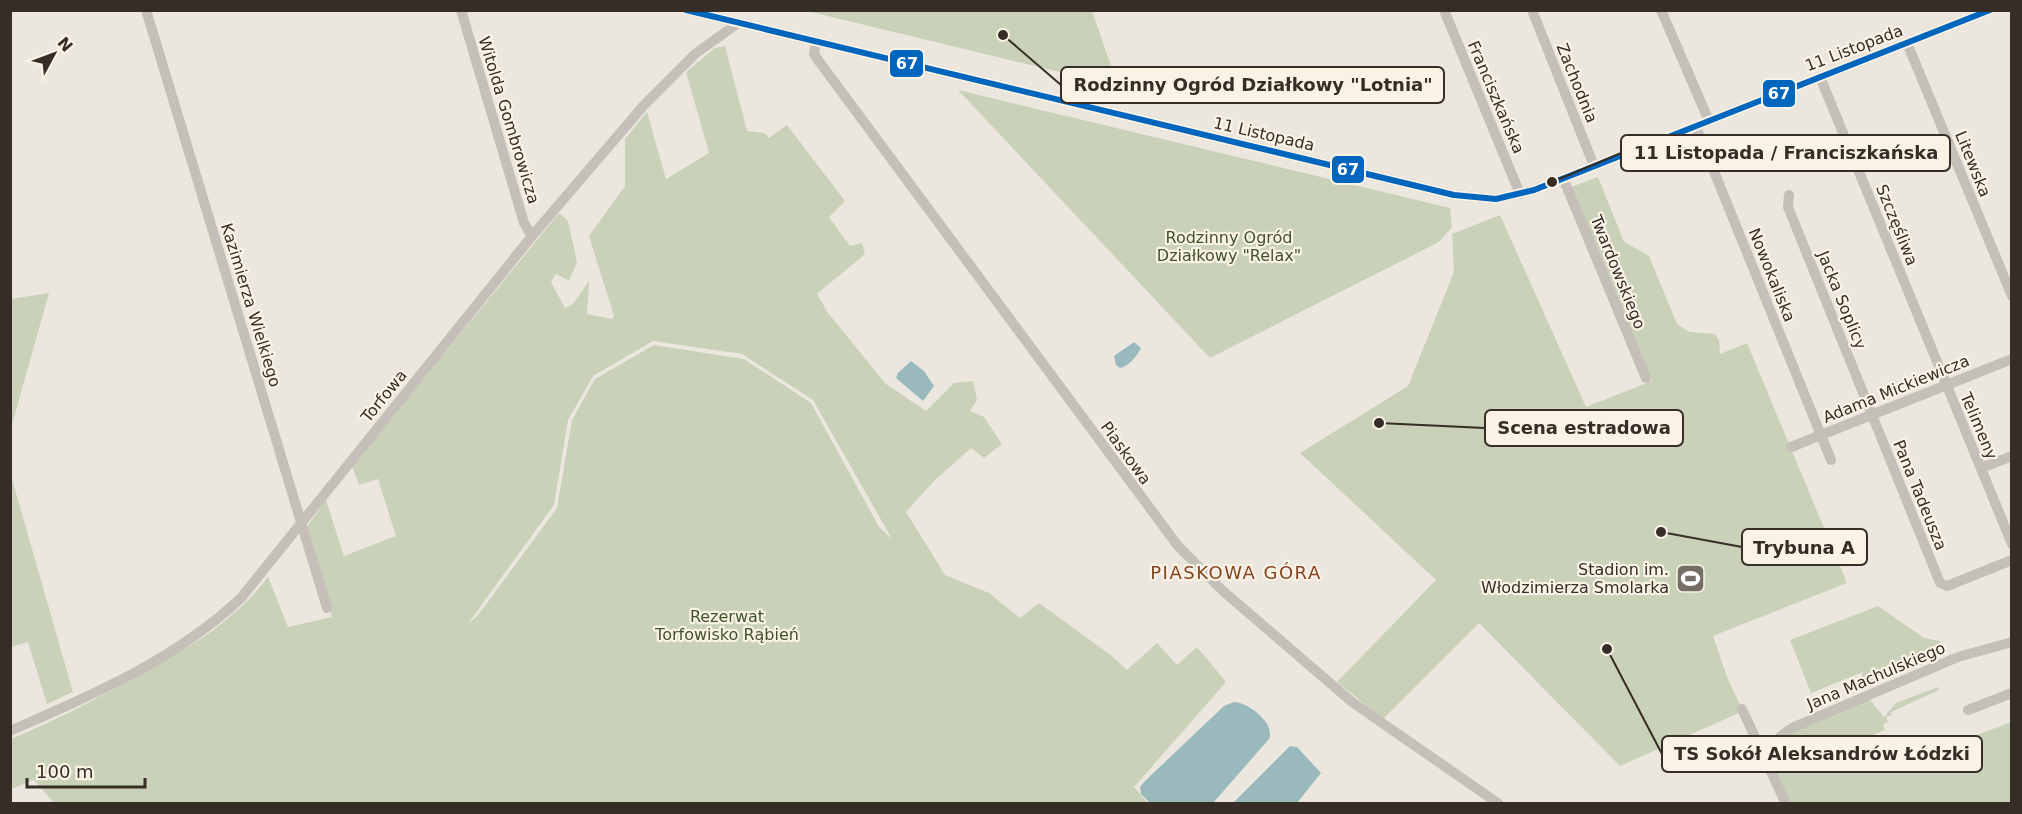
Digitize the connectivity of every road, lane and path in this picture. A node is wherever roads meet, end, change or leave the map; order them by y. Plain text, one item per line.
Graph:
1 (146, 10) edge
2 (461, 10) edge
3 (687, 10) edge
4 (1444, 10) edge
5 (1532, 10) edge
6 (1661, 10) edge
7 (1989, 11) edge
8 (738, 23) junction
9 (816, 42) junction
10 (1907, 43) junction
11 (1820, 77) junction
12 (1709, 121) junction
13 (1696, 126) junction
14 (1594, 166) junction
15 (1563, 178) junction
16 (1520, 194) junction
17 (1789, 195) dead end
18 (532, 236) junction
19 (2012, 296) edge
20 (2012, 359) edge
21 (1646, 378) dead end
22 (1946, 385) junction
23 (1871, 416) junction
24 (1821, 435) junction
25 (1791, 447) dead end
26 (2012, 456) edge
27 (1831, 460) dead end
28 (1981, 468) junction
29 (301, 524) junction
30 (2012, 544) edge
31 (2012, 560) edge
32 (327, 608) dead end
33 (2012, 642) edge
34 (2012, 693) edge
35 (1742, 709) dead end
36 (1968, 710) dead end
37 (10, 731) edge
38 (1768, 758) junction
39 (1499, 804) edge
40 (1786, 804) edge

1 - 29 street, Kazimierza Wielkiego
2 - 18 street, Witolda Gombrowicza
3 - 8 street, 11 Listopada
4 - 16 street, Franciszkańska
5 - 14 street, Zachodnia
6 - 12 street
7 - 10 street, 11 Listopada
8 - 9 street, 11 Listopada
8 - 18 street, Torfowa
9 - 16 street, 11 Listopada
9 - 39 street, Piaskowa
10 - 11 street, 11 Listopada
10 - 19 street, Litewska
11 - 12 street, 11 Listopada
11 - 22 street, Szczęśliwa
12 - 13 street, 11 Listopada
13 - 14 street, 11 Listopada
13 - 24 street, Nowokaliska
14 - 15 street, 11 Listopada
15 - 16 street, 11 Listopada
15 - 21 street, Twardowskiego
17 - 23 street, Jacka Soplicy
18 - 29 street, Torfowa
20 - 22 street, Adama Mickiewicza
22 - 23 street, Adama Mickiewicza
22 - 28 street, Telimeny
23 - 24 street, Adama Mickiewicza
23 - 31 street, Pana Tadeusza
24 - 25 street, Adama Mickiewicza
24 - 27 street, Nowokaliska
26 - 28 street
28 - 30 street, Telimeny
29 - 32 street, Kazimierza Wielkiego
29 - 37 street, Torfowa
33 - 38 street, Jana Machulskiego
34 - 36 street
35 - 38 street
38 - 40 street

